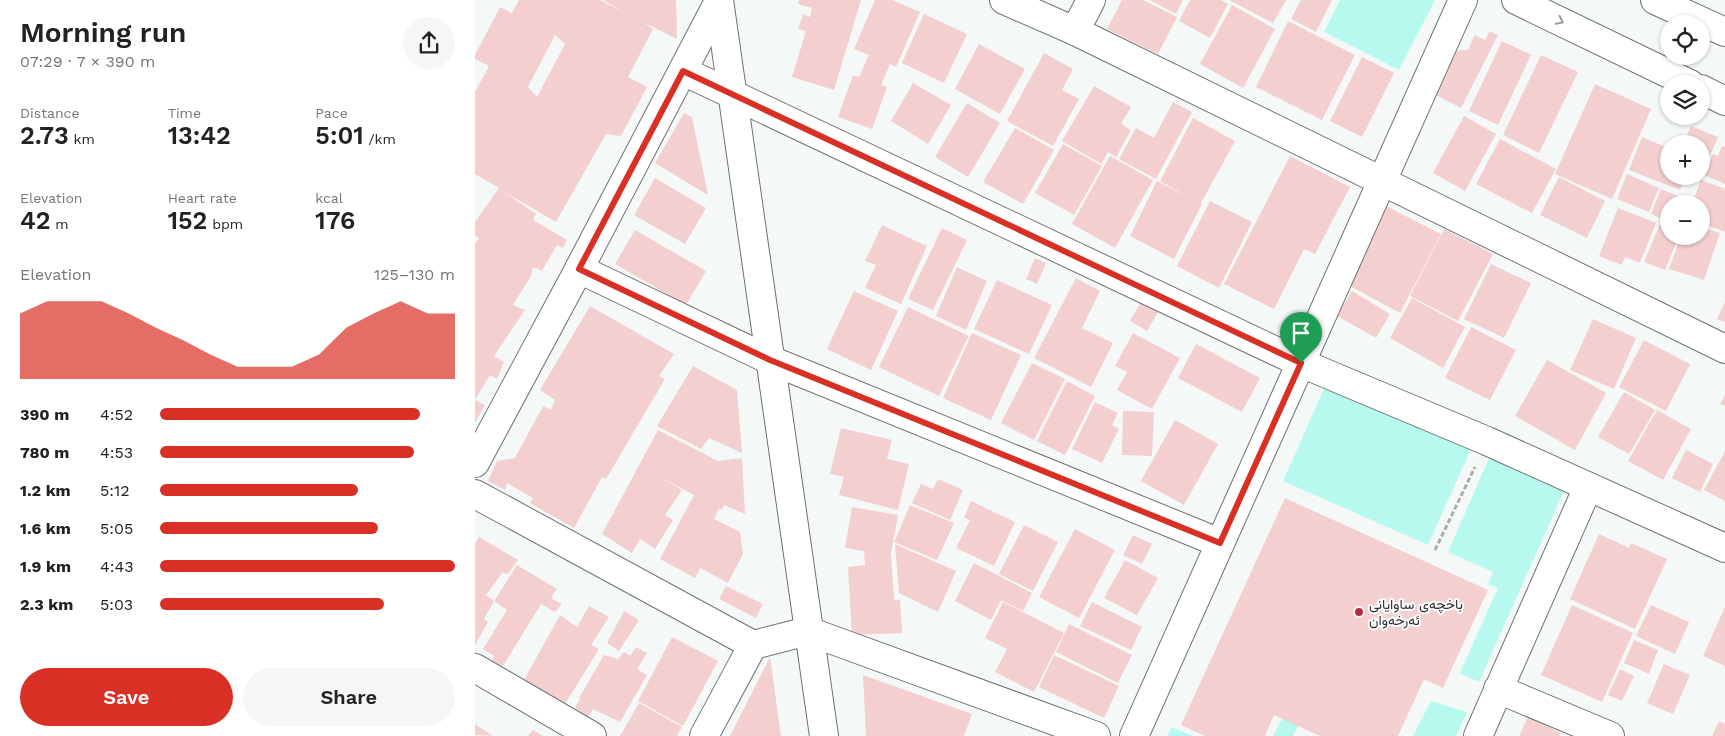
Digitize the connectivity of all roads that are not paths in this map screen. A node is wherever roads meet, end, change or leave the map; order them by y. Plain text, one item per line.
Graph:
1 (1004, 0) edge
2 (1091, 0) edge
3 (1463, 0) edge
4 (1516, 0) edge
5 (1655, 0) edge
6 (719, 1) edge
7 (1075, 31) junction
8 (1725, 32) edge
9 (683, 71) junction
10 (1671, 75) edge
11 (732, 94) junction
12 (1710, 94) edge
13 (1725, 101) edge
14 (1382, 181) junction
15 (579, 269) junction
16 (1725, 349) edge
17 (770, 360) junction
18 (1301, 363) junction
19 (475, 463) edge
20 (1588, 487) junction
21 (475, 494) edge
22 (1220, 543) junction
23 (1725, 548) edge
24 (808, 631) junction
25 (753, 645) junction
26 (475, 668) edge
27 (1498, 689) junction
28 (592, 736) edge
29 (704, 736) edge
30 (824, 736) edge
31 (1096, 736) edge
32 (1134, 736) edge
33 (1478, 736) edge
34 (1610, 736) edge

1 - 7 street
2 - 7 street
3 - 14 street
4 -> 10 street
5 - 8 street
6 - 9 street
6 - 11 street
7 - 14 street
9 - 11 street
9 - 15 street
11 - 17 street
11 - 18 street
12 - 13 street
14 - 16 street
14 - 18 street
15 - 17 street
15 - 19 street
17 - 22 street
17 - 24 street
18 - 20 street
18 - 22 street
20 - 23 street
20 - 27 street
21 - 25 street
22 - 32 street
24 - 25 street
24 - 30 street
24 - 31 street
25 - 29 street
26 - 28 street
27 - 33 street
27 - 34 street

